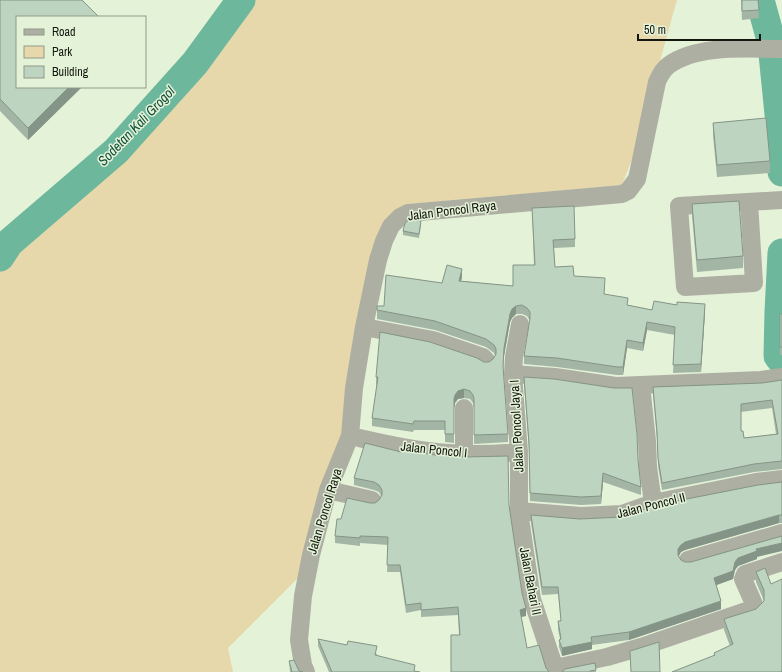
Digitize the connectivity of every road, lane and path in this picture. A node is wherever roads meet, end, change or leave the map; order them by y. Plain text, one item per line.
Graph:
1 (782, 49) edge
2 (777, 201) edge
3 (749, 202) junction
4 (520, 324) dead end
5 (364, 327) junction
6 (486, 360) edge
7 (514, 374) junction
8 (781, 377) edge
9 (641, 385) junction
10 (464, 408) dead end
11 (350, 436) junction
12 (519, 452) junction
13 (464, 454) junction
14 (782, 479) edge
15 (328, 490) junction
16 (372, 500) dead end
17 (653, 503) junction
18 (519, 512) junction
19 (782, 533) edge
20 (688, 560) edge
21 (782, 562) edge
22 (556, 670) edge
23 (306, 672) edge

1 - 5 street, Jalan Poncol Raya
2 - 3 street
3 - 3 street
4 - 7 street
5 - 6 street
5 - 11 street, Jalan Poncol Raya
7 - 9 street, Jalan Poncol Jaya I
7 - 12 street, Jalan Poncol Jaya I
8 - 9 street, Jalan Poncol Jaya I
9 - 17 street
10 - 13 street
11 - 13 street, Jalan Poncol I
11 - 15 street, Jalan Poncol Raya
12 - 13 street, Jalan Poncol I
12 - 18 street, Jalan Poncol Jaya I
14 - 17 street, Jalan Poncol II
15 - 16 street
15 - 23 street, Jalan Poncol Raya
17 - 18 street, Jalan Poncol II
18 - 22 street, Jalan Bahari II
19 - 20 street
21 - 22 street

